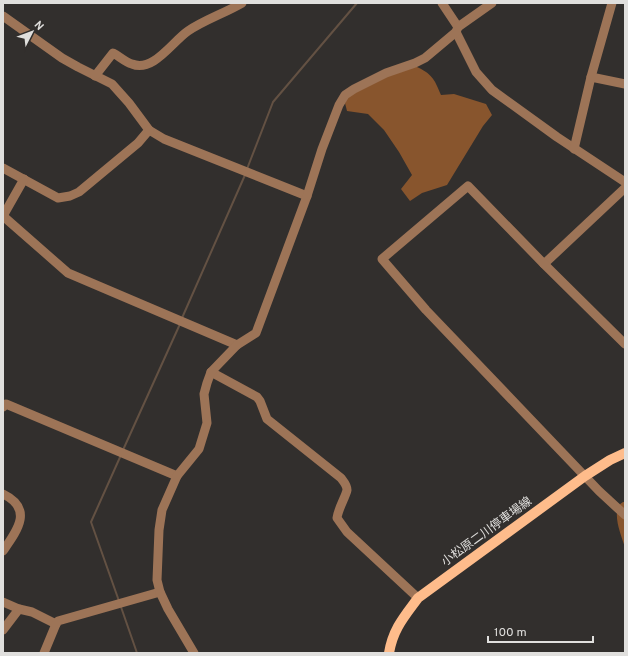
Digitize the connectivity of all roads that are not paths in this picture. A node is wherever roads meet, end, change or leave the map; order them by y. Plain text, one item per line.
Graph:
1 (242, 3) edge
2 (442, 3) edge
3 (492, 3) edge
4 (612, 3) edge
5 (3, 16) edge
6 (457, 30) junction
7 (95, 76) junction
8 (591, 77) junction
9 (625, 84) edge
10 (149, 130) junction
11 (574, 149) junction
12 (3, 168) edge
13 (24, 179) junction
14 (625, 182) edge
15 (625, 188) edge
16 (307, 196) junction
17 (3, 216) edge
18 (544, 264) junction
19 (625, 344) edge
20 (237, 345) junction
21 (211, 372) junction
22 (3, 407) edge
23 (625, 453) edge
24 (177, 476) junction
25 (585, 476) junction
26 (3, 494) edge
27 (625, 515) edge
28 (3, 551) edge
29 (160, 592) junction
30 (418, 598) junction
31 (3, 602) edge
32 (19, 609) junction
33 (56, 624) junction
34 (3, 630) edge
35 (44, 653) edge
36 (194, 653) edge
37 (389, 653) edge

1 - 7 street
2 - 6 street
3 - 6 street
4 - 8 street
5 - 7 street
6 - 11 street
6 - 16 street
7 - 10 street
8 - 9 street
8 - 11 street
10 - 13 street
10 - 16 street
11 - 14 street
12 - 13 street
13 - 17 street
15 - 18 street
16 - 20 street
17 - 20 street
18 - 19 street
18 - 25 street
20 - 21 street
21 - 24 street
21 - 30 street
22 - 24 street
23 - 25 main road, 小松原二川停車場線
24 - 29 street
25 - 27 street
25 - 30 main road, 小松原二川停車場線
26 - 28 street
29 - 33 street
29 - 36 street
30 - 37 main road, 小松原二川停車場線
31 - 32 street
32 - 33 street
32 - 34 street
33 - 35 street

